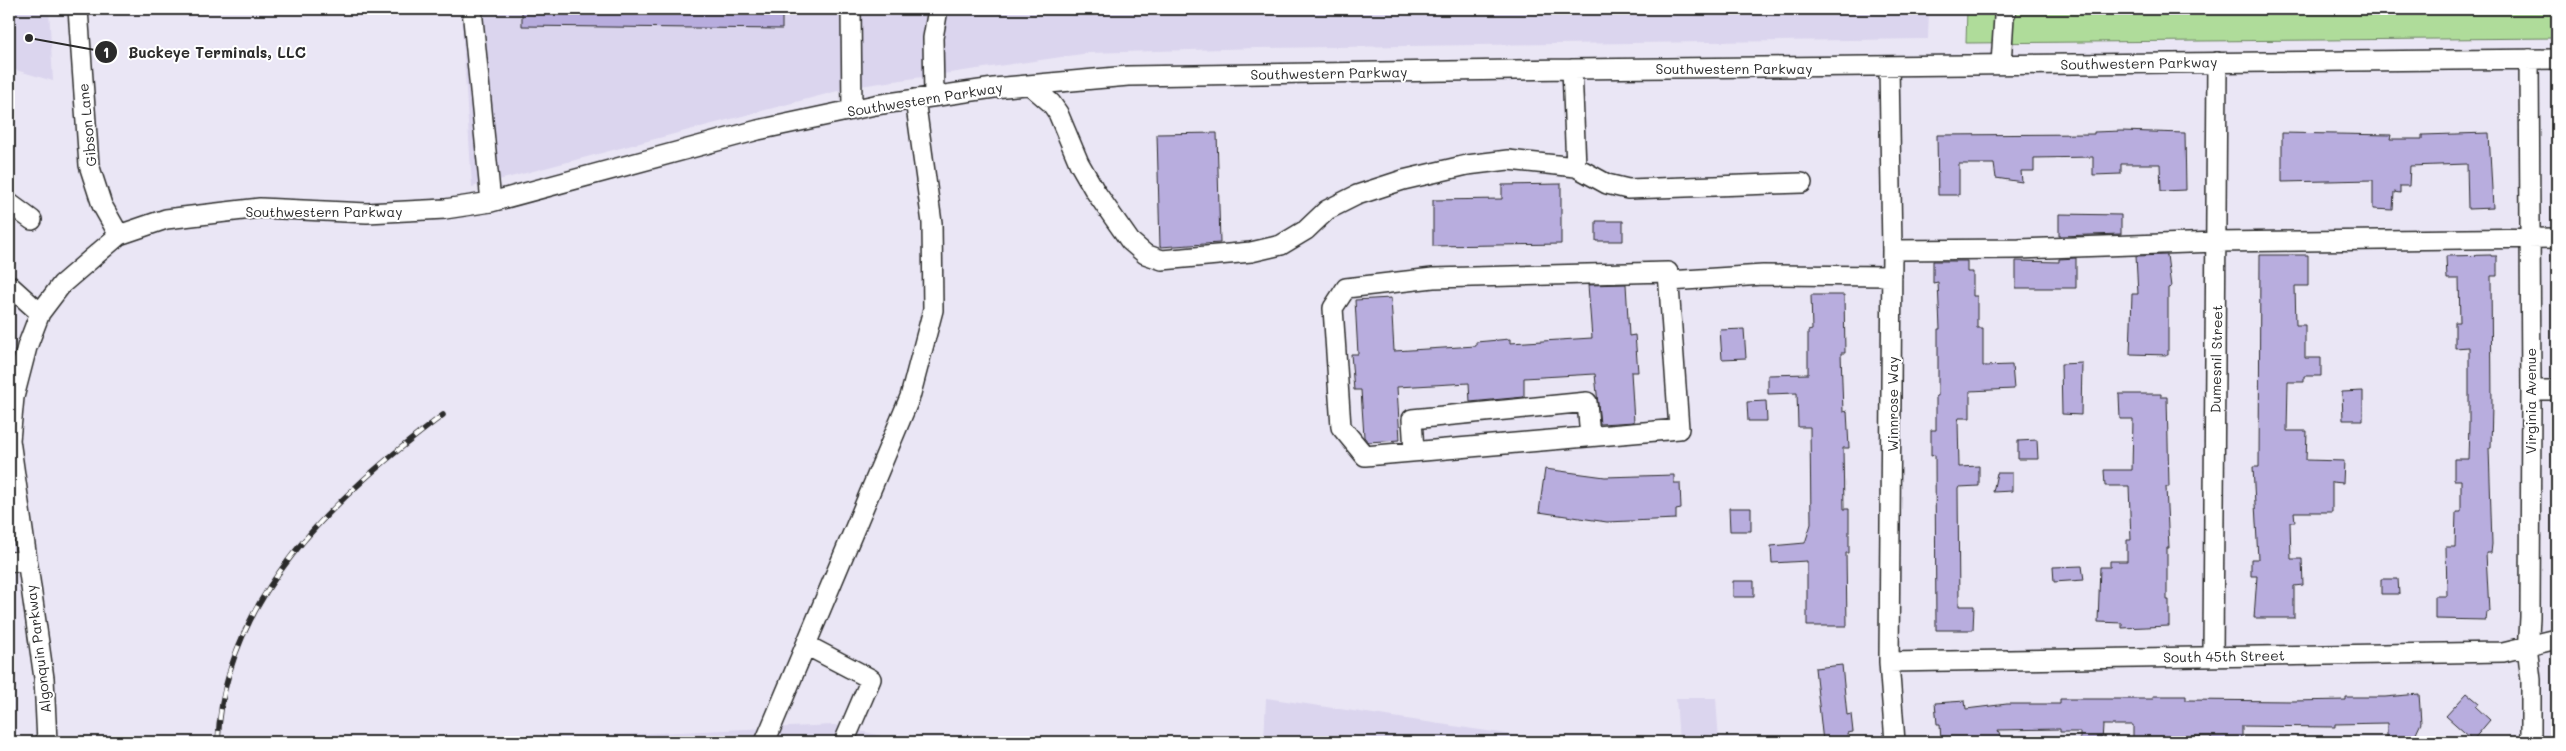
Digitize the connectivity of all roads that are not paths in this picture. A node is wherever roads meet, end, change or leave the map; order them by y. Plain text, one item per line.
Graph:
1 (78, 9) edge
2 (472, 9) edge
3 (851, 9) edge
4 (938, 9) edge
5 (2007, 9) edge
6 (2528, 59) junction
7 (2557, 59) edge
8 (2217, 62) junction
9 (2001, 64) junction
10 (1889, 66) junction
11 (1572, 69) junction
12 (1030, 85) junction
13 (934, 96) junction
14 (915, 99) junction
15 (852, 110) junction
16 (1576, 167) junction
17 (1802, 183) dead end
18 (491, 202) junction
19 (9, 203) edge
20 (32, 220) dead end
21 (119, 235) junction
22 (2529, 238) junction
23 (2557, 238) edge
24 (2217, 242) junction
25 (1892, 250) junction
26 (9, 272) edge
27 (1892, 276) junction
28 (1669, 281) junction
29 (12, 290) edge
30 (40, 313) junction
31 (2531, 390) junction
32 (2557, 390) edge
33 (1590, 436) junction
34 (1414, 451) junction
35 (18, 561) edge
36 (2557, 639) edge
37 (806, 645) junction
38 (2528, 646) junction
39 (2213, 656) junction
40 (1889, 662) junction
41 (47, 742) edge
42 (765, 742) edge
43 (844, 742) edge
44 (1895, 742) edge
45 (2531, 742) edge

1 - 21 street, Gibson Lane
2 - 18 street
3 - 15 street
4 - 13 street
5 - 9 street
6 - 7 street, Southwestern Parkway
6 - 8 street, Southwestern Parkway
6 - 22 street, Virginia Avenue
8 - 9 street, Southwestern Parkway
8 - 24 street, Dumesnil Street
9 - 10 street, Southwestern Parkway
10 - 11 street, Southwestern Parkway
10 - 25 street, Winnrose Way
11 - 12 street, Southwestern Parkway
11 - 16 street
12 - 13 street, Southwestern Parkway
12 - 16 street
13 - 14 street, Southwestern Parkway
14 - 15 street, Southwestern Parkway
14 - 37 street
15 - 18 street, Southwestern Parkway
16 - 17 street
18 - 21 street, Southwestern Parkway
19 - 20 street
21 - 30 street, Algonquin Parkway
22 - 23 street
22 - 24 street
22 - 31 street, Virginia Avenue
24 - 25 street
24 - 39 street, Dumesnil Street
25 - 27 street, Winnrose Way
26 - 29 street
27 - 28 street
27 - 40 street, Winnrose Way
28 - 33 street
28 - 34 street
29 - 30 street
30 - 35 street, Algonquin Parkway
31 - 32 street
31 - 38 street, Virginia Avenue
33 - 34 street
33 - 34 street
35 - 41 street, Algonquin Parkway
36 - 38 street, South 45th Street
37 - 42 street
37 - 43 street
38 - 39 street, South 45th Street
38 - 45 street, Virginia Avenue
39 - 40 street, South 45th Street
40 - 44 street, Winnrose Way

